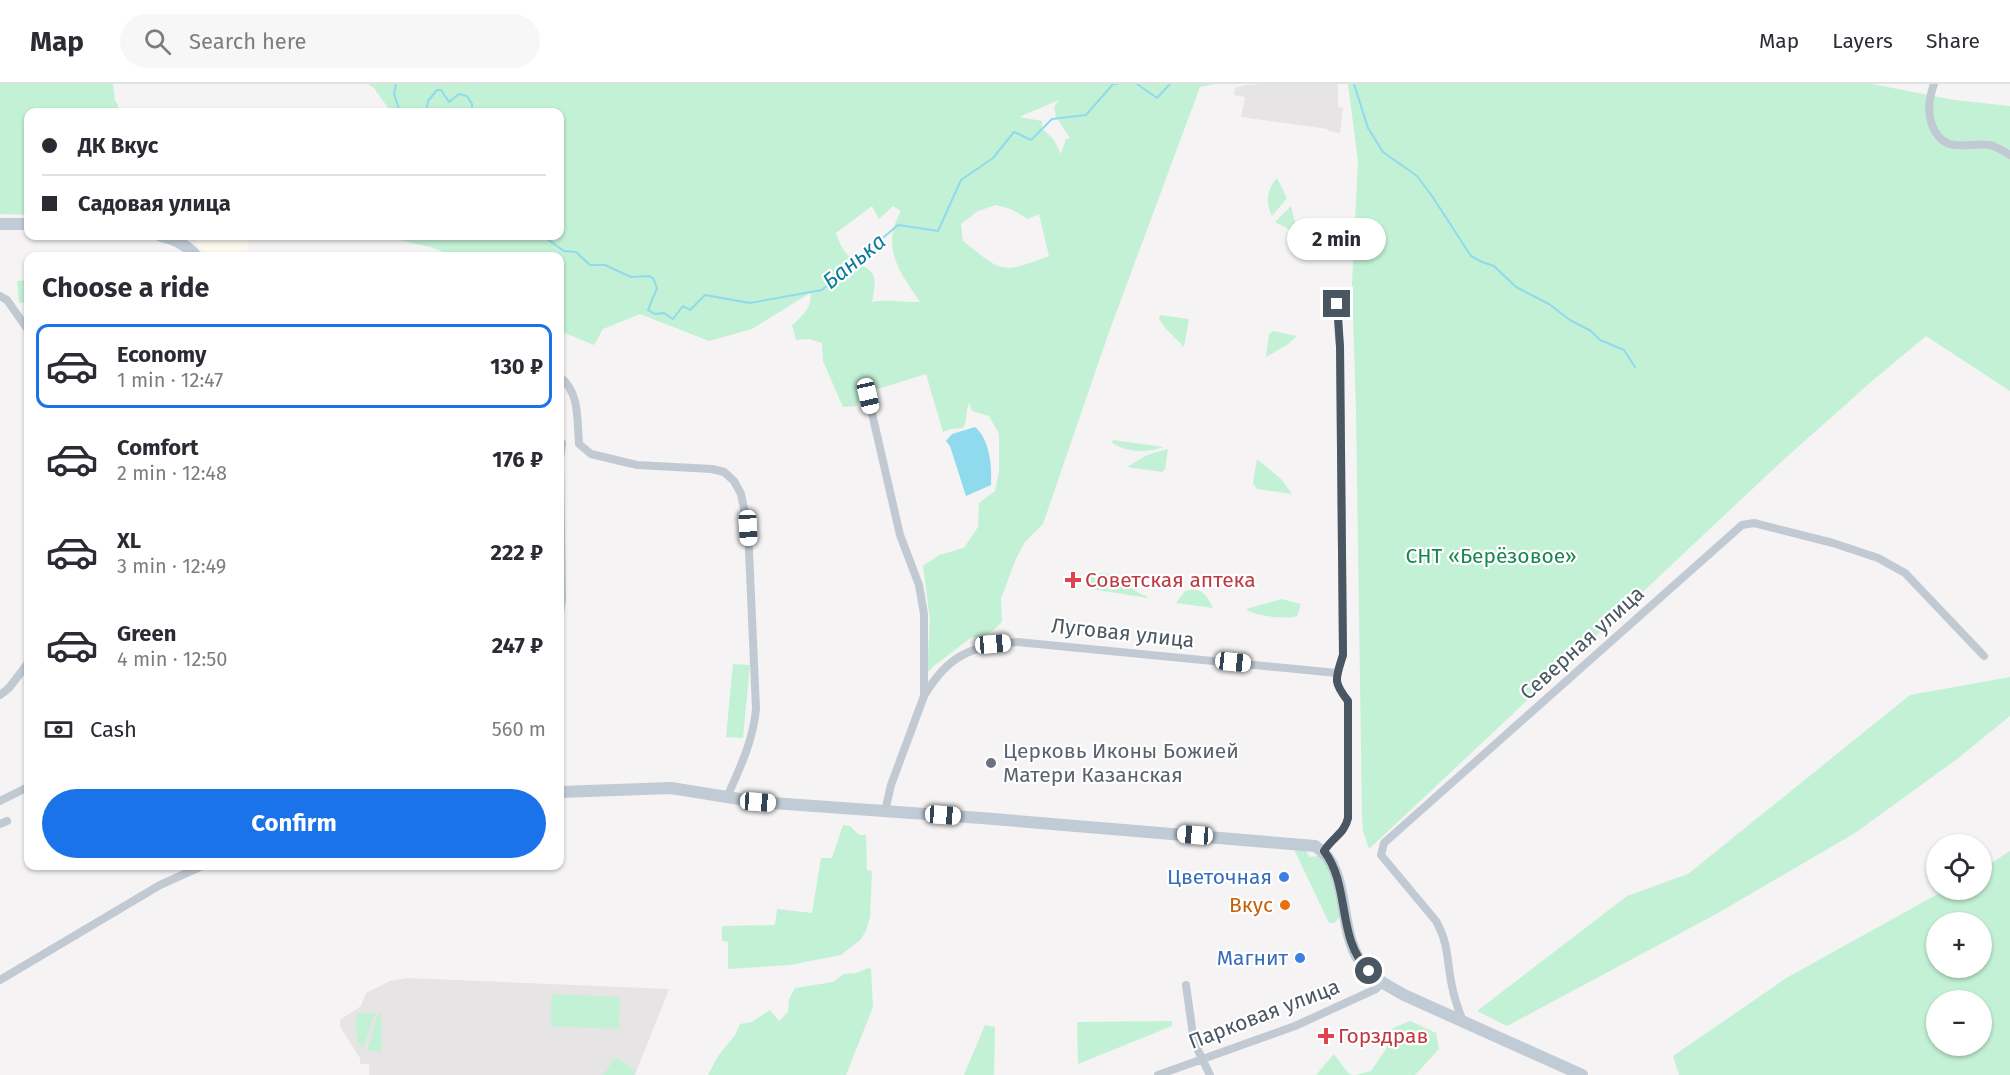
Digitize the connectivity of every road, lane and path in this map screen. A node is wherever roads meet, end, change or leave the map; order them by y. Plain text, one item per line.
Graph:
1 (1934, 84) edge
2 (2010, 154) edge
3 (0, 224) edge
4 (24, 224) edge
5 (173, 240) edge
6 (193, 252) edge
7 (0, 296) edge
8 (1335, 302) dead end
9 (24, 321) edge
10 (564, 380) edge
11 (868, 396) dead end
12 (564, 442) edge
13 (579, 444) junction
14 (1984, 657) dead end
15 (24, 668) edge
16 (1337, 673) junction
17 (0, 695) edge
18 (924, 696) junction
19 (24, 789) edge
20 (564, 792) edge
21 (727, 797) junction
22 (0, 801) edge
23 (885, 811) junction
24 (1324, 851) junction
25 (193, 870) edge
26 (0, 980) edge
27 (1382, 983) junction
28 (1186, 985) dead end
29 (1463, 1022) junction
30 (1201, 1058) junction
31 (1158, 1075) edge
32 (1210, 1075) edge
33 (1582, 1075) edge

1 - 2 street
3 - 4 street
5 - 6 street
7 - 9 street
8 - 16 street
10 - 13 street
11 - 18 street
12 - 13 street
13 - 21 street
14 - 29 street, Северная улица
15 - 17 street
16 - 18 street, Луговая улица
16 - 24 street
18 - 23 street
19 - 22 street
20 - 21 street
21 - 23 street
23 - 24 street
24 - 27 street
25 - 26 street
27 - 29 street
27 - 30 street, Парковая улица
28 - 30 street
29 - 33 street
30 - 31 street, Парковая улица
30 - 32 street

